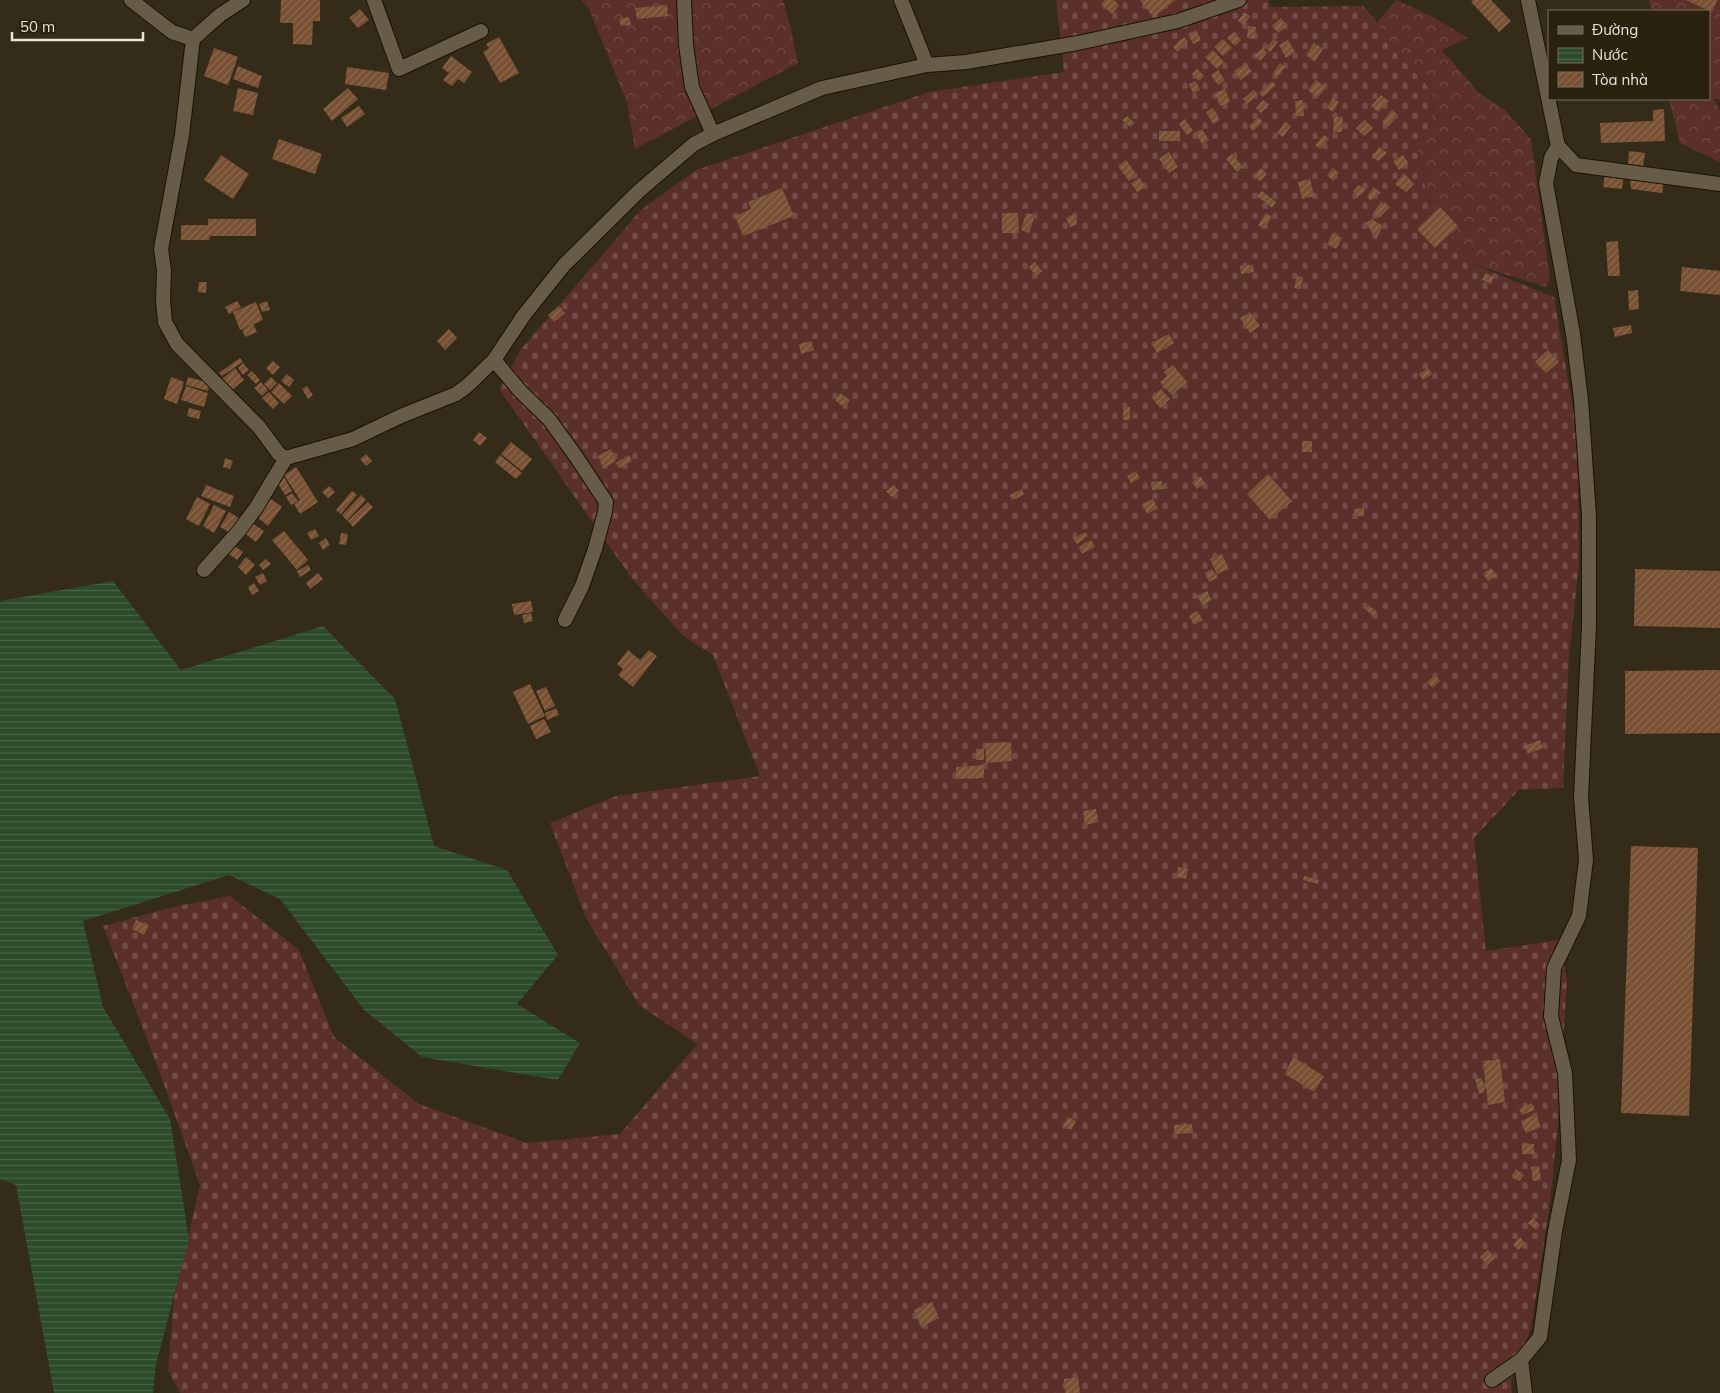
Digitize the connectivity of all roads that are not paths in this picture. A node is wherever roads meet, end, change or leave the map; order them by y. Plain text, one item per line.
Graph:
1 (131, 0) edge
2 (243, 0) edge
3 (374, 0) edge
4 (684, 0) edge
5 (902, 0) edge
6 (1239, 0) edge
7 (1528, 0) edge
8 (481, 30) dead end
9 (192, 39) junction
10 (927, 65) junction
11 (1548, 97) edge
12 (1549, 100) edge
13 (713, 134) junction
14 (1558, 146) junction
15 (1720, 184) edge
16 (494, 360) junction
17 (286, 458) junction
18 (204, 570) dead end
19 (565, 620) dead end
20 (1521, 1360) junction
21 (1492, 1380) dead end
22 (1525, 1393) edge

1 - 9 street
2 - 9 street
3 - 8 street
4 - 13 street
5 - 10 street
6 - 10 street
7 - 11 street
9 - 17 street
10 - 13 street
12 - 14 street
13 - 16 street
14 - 15 street
14 - 20 street
16 - 17 street
16 - 19 street
17 - 18 street
20 - 21 street
20 - 22 street

